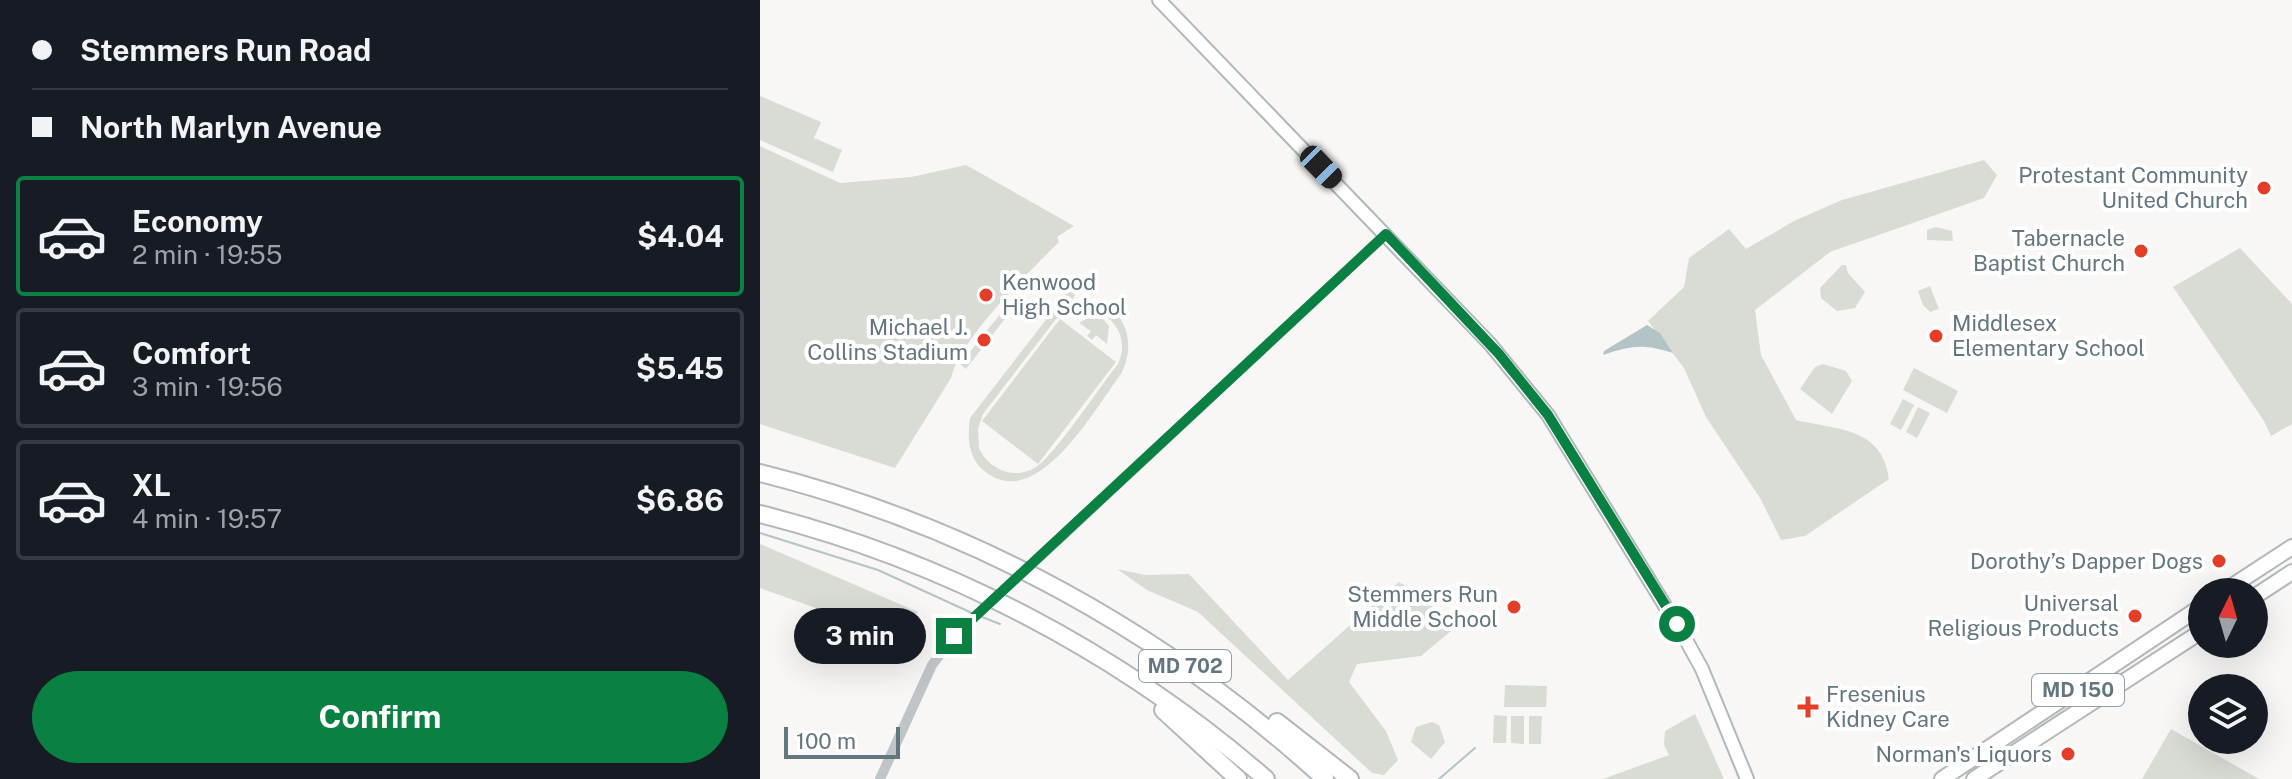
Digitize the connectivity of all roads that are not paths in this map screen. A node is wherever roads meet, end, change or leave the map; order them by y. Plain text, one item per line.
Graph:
1 (1159, 0) edge
2 (1386, 234) junction
3 (760, 473) edge
4 (760, 514) edge
5 (2292, 547) edge
6 (2292, 572) edge
7 (1030, 573) junction
8 (2244, 578) edge
9 (2268, 588) edge
10 (1002, 603) junction
11 (2188, 615) edge
12 (2188, 640) edge
13 (880, 779) edge
14 (1238, 779) edge
15 (1266, 779) edge
16 (1325, 779) edge
17 (1350, 779) edge
18 (1747, 779) edge
19 (1942, 779) edge
20 (1974, 779) edge

1 - 2 main road
2 - 13 street, bridge
2 - 18 main road
3 - 7 highway, MD 702
4 - 10 highway, MD 702
5 - 8 main road
6 - 9 main road
7 - 16 highway, MD 702
7 - 17 highway
10 - 14 highway
10 - 15 highway, MD 702
11 - 19 main road, MD 150
12 - 20 main road, MD 150

